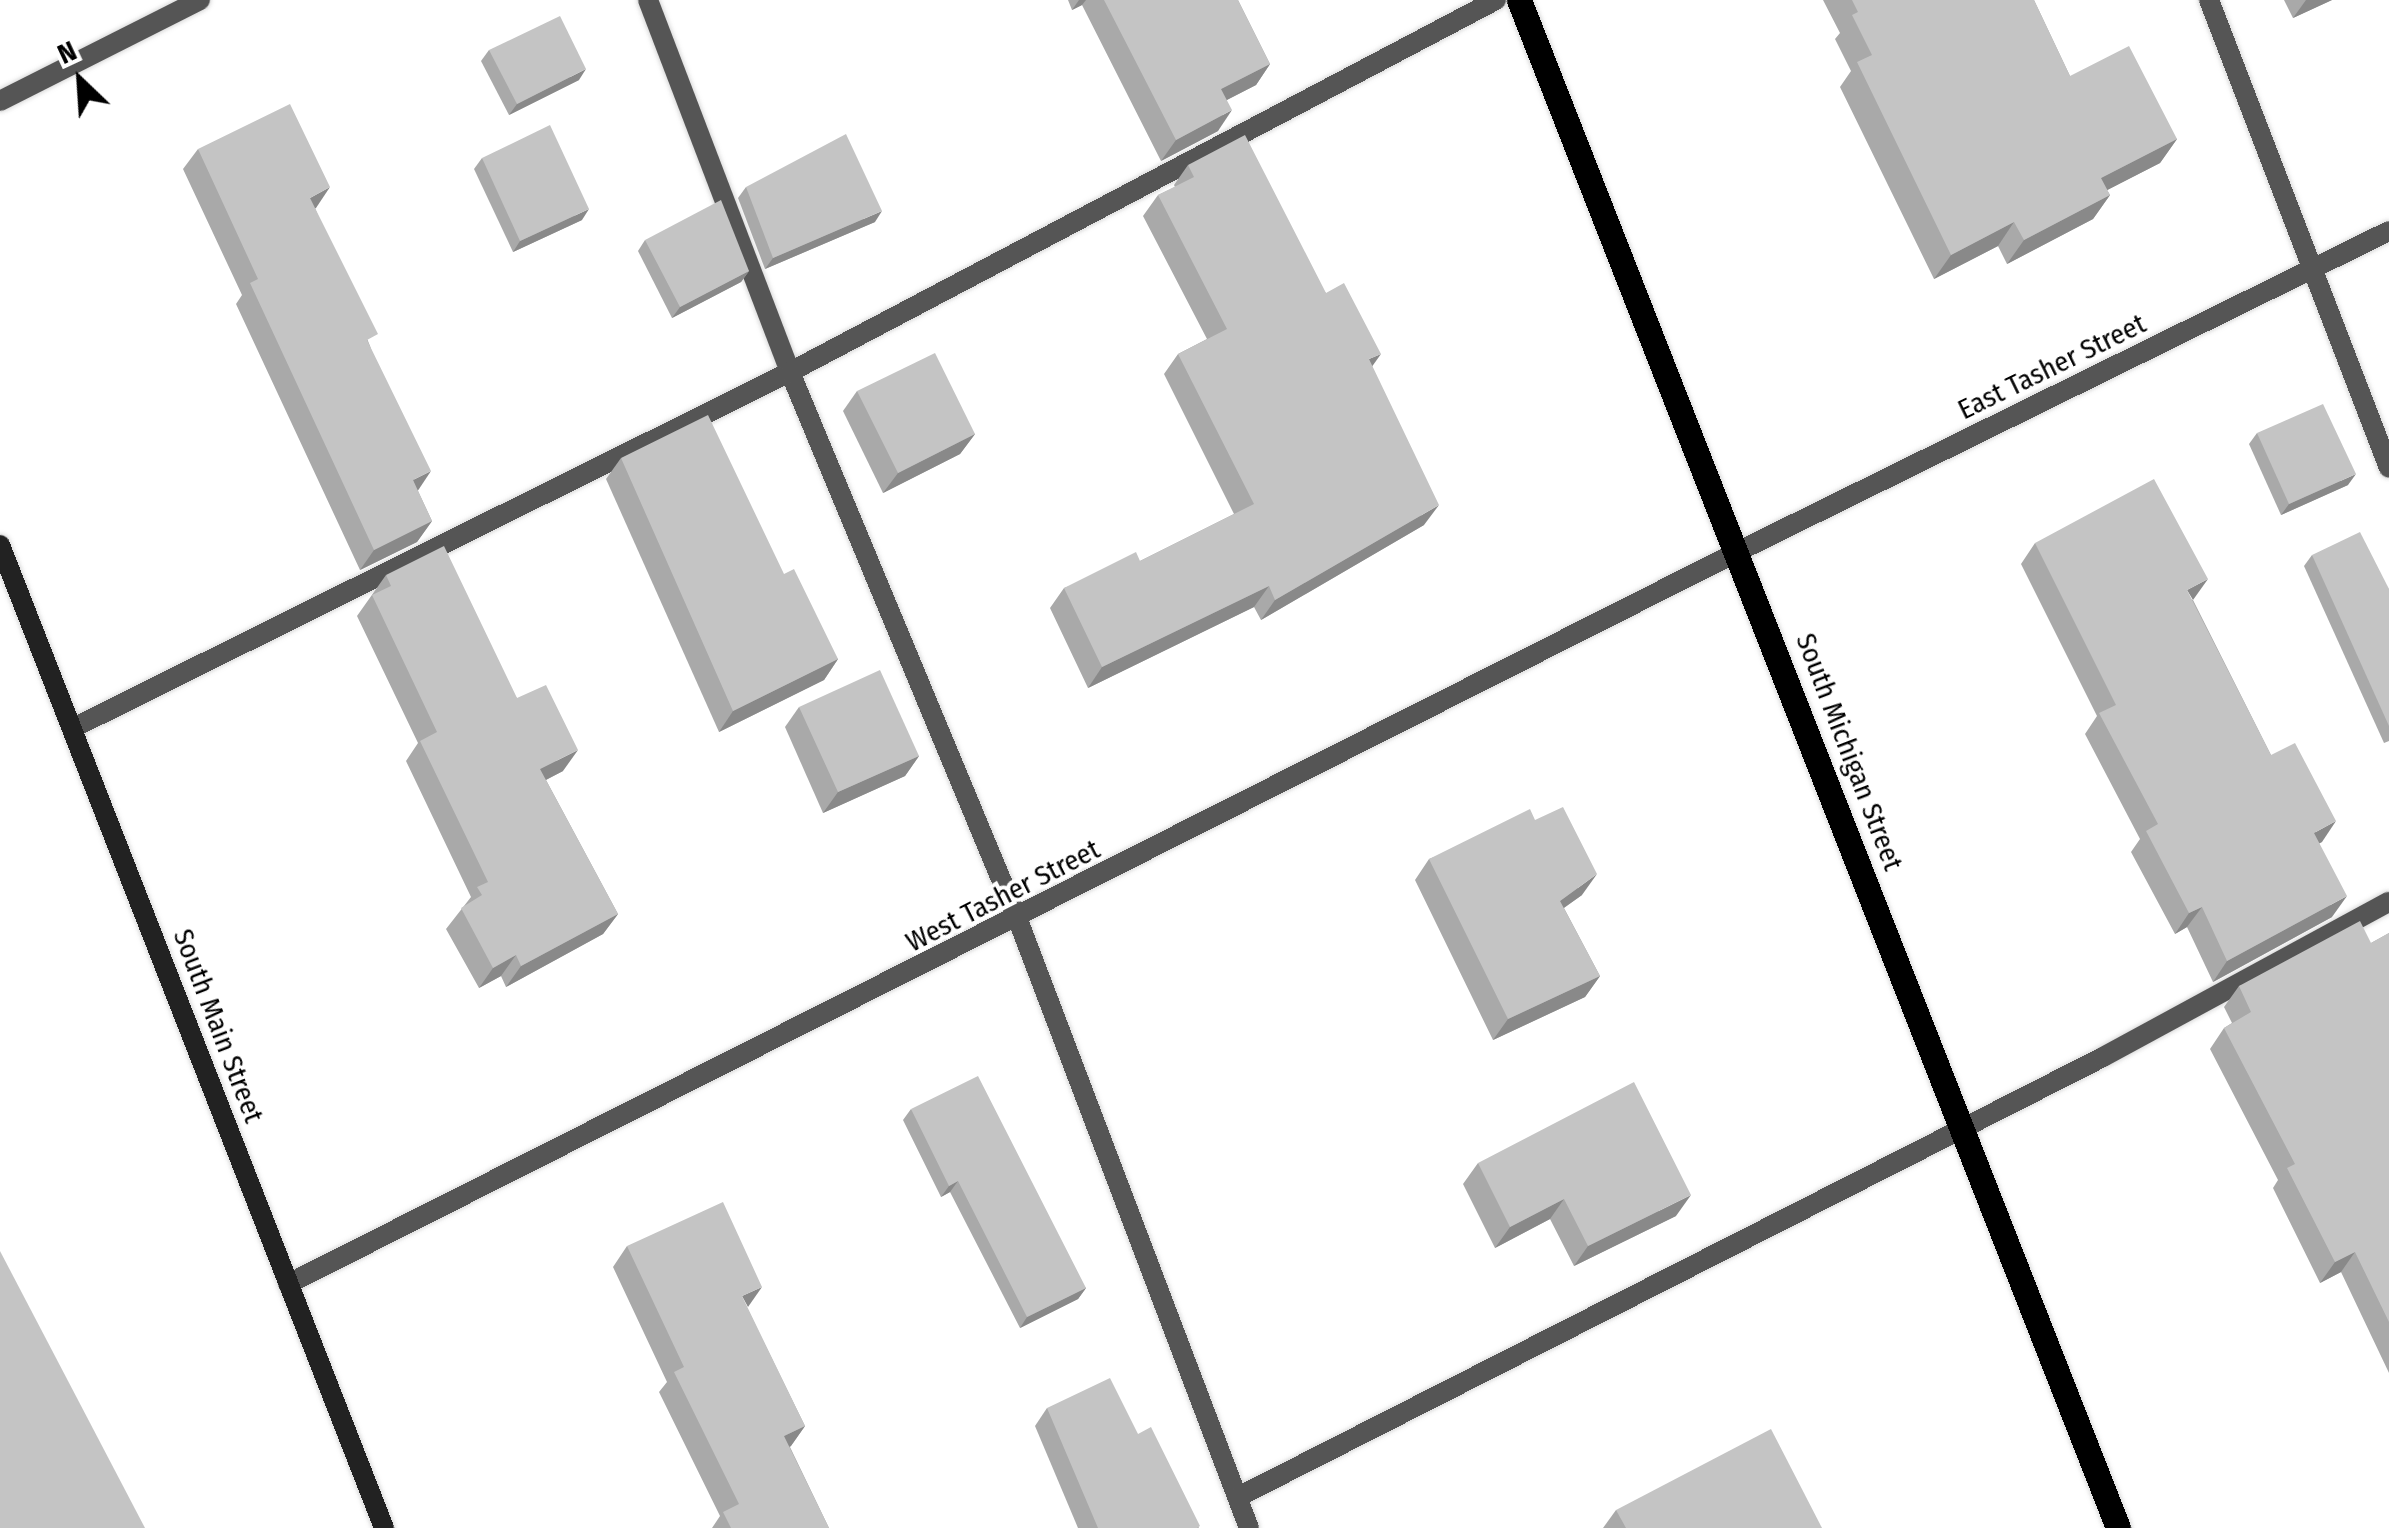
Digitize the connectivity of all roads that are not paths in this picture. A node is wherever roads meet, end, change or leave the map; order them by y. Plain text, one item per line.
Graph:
1 (200, 0) edge
2 (648, 0) edge
3 (1496, 0) edge
4 (1519, 0) edge
5 (2209, 0) edge
6 (0, 101) edge
7 (2389, 231) edge
8 (2312, 270) junction
9 (790, 372) junction
10 (2389, 468) edge
11 (0, 545) edge
12 (1739, 550) junction
13 (73, 728) junction
14 (2389, 902) edge
15 (1018, 920) junction
16 (1962, 1126) junction
17 (288, 1284) junction
18 (1238, 1498) junction
19 (384, 1528) edge
20 (1249, 1528) edge
21 (2118, 1528) edge

1 - 6 street
2 - 9 street
3 - 9 street
4 - 12 main road, South Michigan Street
5 - 8 street
7 - 8 street, East Tasher Street
8 - 10 street
8 - 12 street, East Tasher Street
9 - 13 street
9 - 15 street
11 - 13 main road, South Main Street
12 - 15 street, West Tasher Street
12 - 16 main road, South Michigan Street
13 - 17 main road, South Main Street
14 - 16 street
15 - 17 street, West Tasher Street
15 - 18 street
16 - 18 street
16 - 21 main road, South Michigan Street
17 - 19 main road, South Main Street
18 - 20 street

